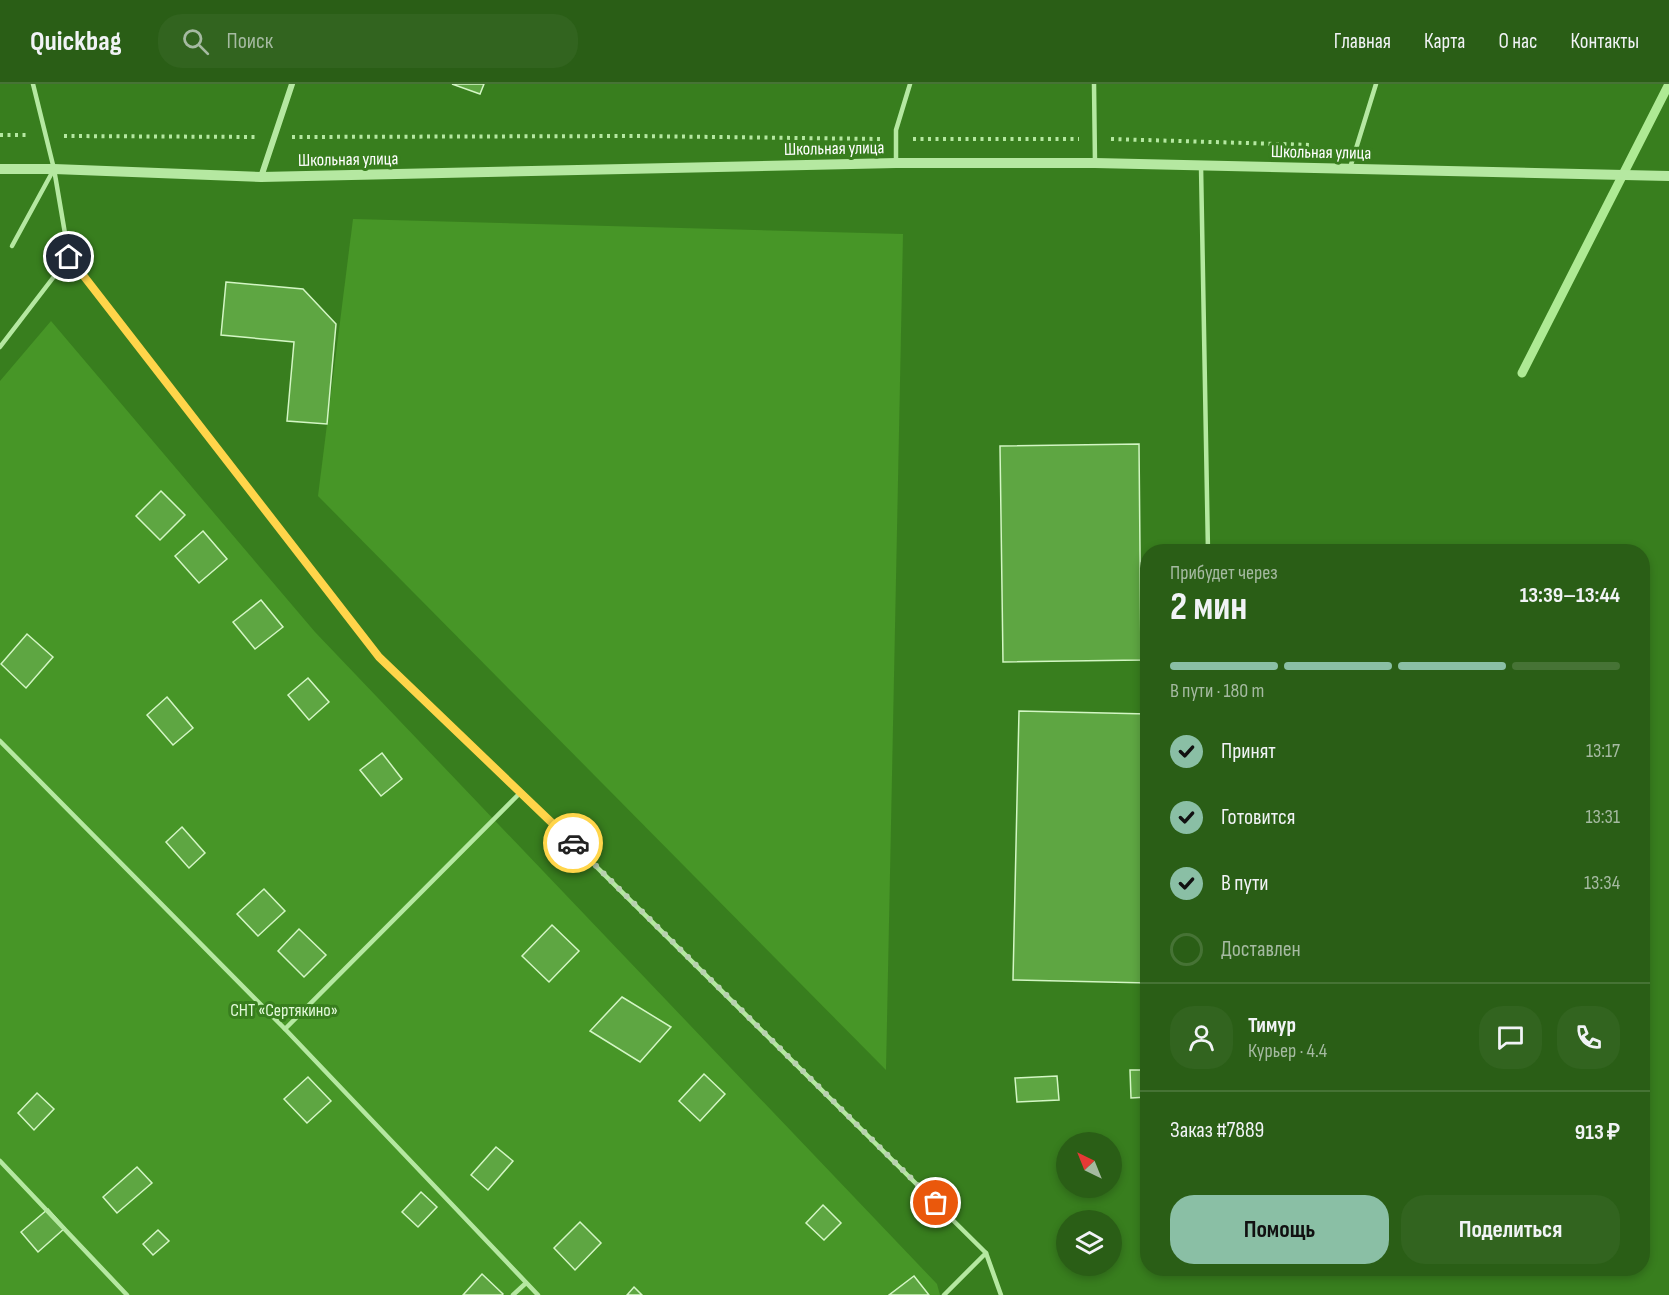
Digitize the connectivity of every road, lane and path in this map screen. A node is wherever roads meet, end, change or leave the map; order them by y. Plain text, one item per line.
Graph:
1 (33, 84) edge
2 (292, 84) edge
3 (910, 84) edge
4 (1094, 84) edge
5 (1376, 84) edge
6 (0, 135) edge
7 (46, 136) junction
8 (275, 137) junction
9 (897, 139) junction
10 (1095, 139) junction
11 (1321, 145) dead end
12 (896, 163) junction
13 (1095, 163) junction
14 (1201, 166) junction
15 (1350, 168) junction
16 (0, 169) edge
17 (54, 169) junction
18 (1669, 176) edge
19 (261, 177) junction
20 (12, 246) dead end
21 (69, 257) junction
22 (0, 347) edge
23 (1208, 544) edge
24 (0, 741) edge
25 (521, 792) junction
26 (285, 1029) junction
27 (0, 1161) edge
28 (986, 1253) junction
29 (526, 1282) junction
30 (127, 1295) edge
31 (513, 1295) edge
32 (538, 1295) edge
33 (944, 1295) edge
34 (1001, 1295) edge

1 - 7 lane
2 - 8 street
3 - 9 lane
4 - 10 lane
5 - 15 lane
6 - 7 path
7 - 8 path
7 - 17 lane
8 - 9 path
8 - 19 street
9 - 10 path
9 - 12 lane
10 - 11 path
10 - 13 lane
12 - 13 street, Школьная улица
12 - 19 street, Школьная улица
13 - 14 street, Школьная улица
14 - 15 street, Школьная улица
14 - 23 lane
15 - 18 street, Школьная улица
16 - 17 street, Школьная улица
17 - 19 street, Школьная улица
17 - 20 lane
17 - 21 lane
21 - 22 lane
21 - 25 lane
24 - 26 lane
25 - 26 lane
25 - 28 lane
26 - 29 lane
27 - 30 lane
28 - 33 lane
28 - 34 lane
29 - 31 lane
29 - 32 lane

